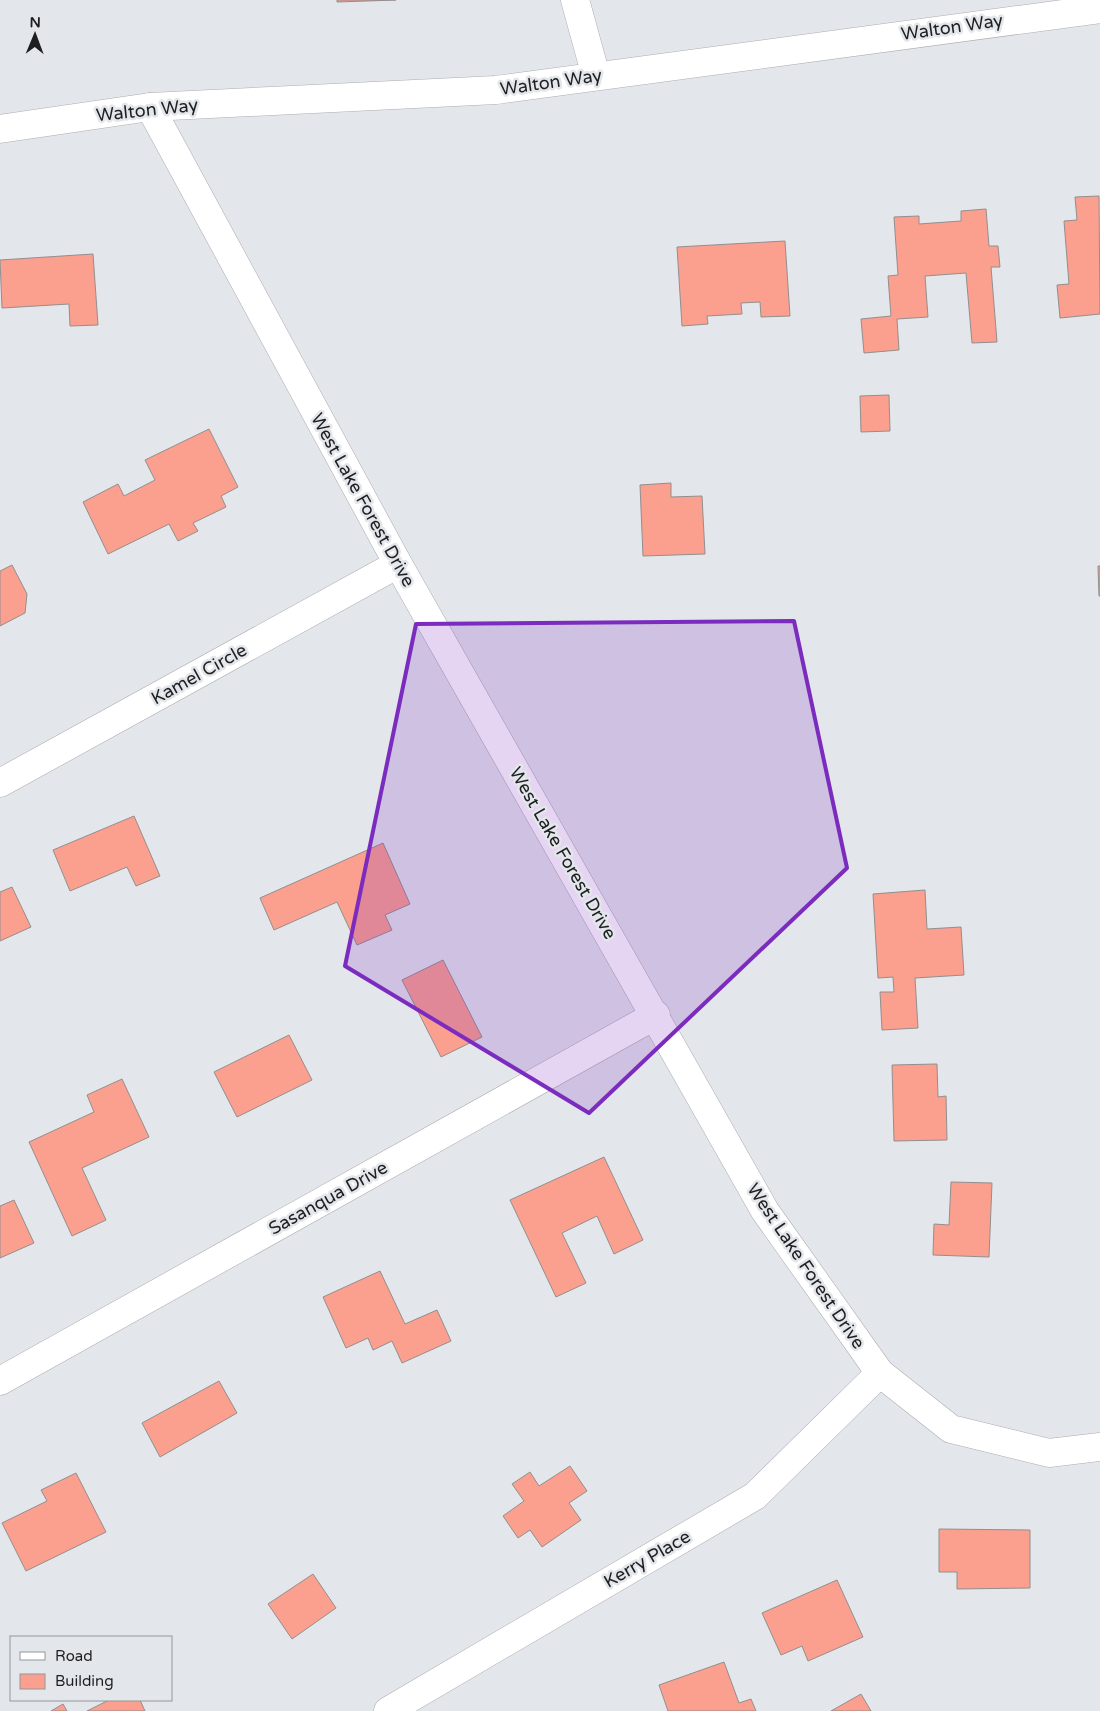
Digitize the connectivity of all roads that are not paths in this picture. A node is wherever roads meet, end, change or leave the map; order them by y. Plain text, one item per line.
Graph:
1 (574, 0) edge
2 (1100, 8) edge
3 (596, 76) junction
4 (150, 107) junction
5 (0, 129) edge
6 (398, 564) junction
7 (0, 783) edge
8 (656, 1015) junction
9 (880, 1373) junction
10 (0, 1381) edge
11 (1100, 1447) edge
12 (388, 1711) edge

1 - 3 street
2 - 3 street, Walton Way
3 - 4 street, Walton Way
4 - 5 street, Walton Way
4 - 6 street, West Lake Forest Drive
6 - 7 street, Kamel Circle
6 - 8 street, West Lake Forest Drive
8 - 9 street, West Lake Forest Drive
8 - 10 street, Sasanqua Drive
9 - 11 street, West Lake Forest Drive
9 - 12 street, Kerry Place

